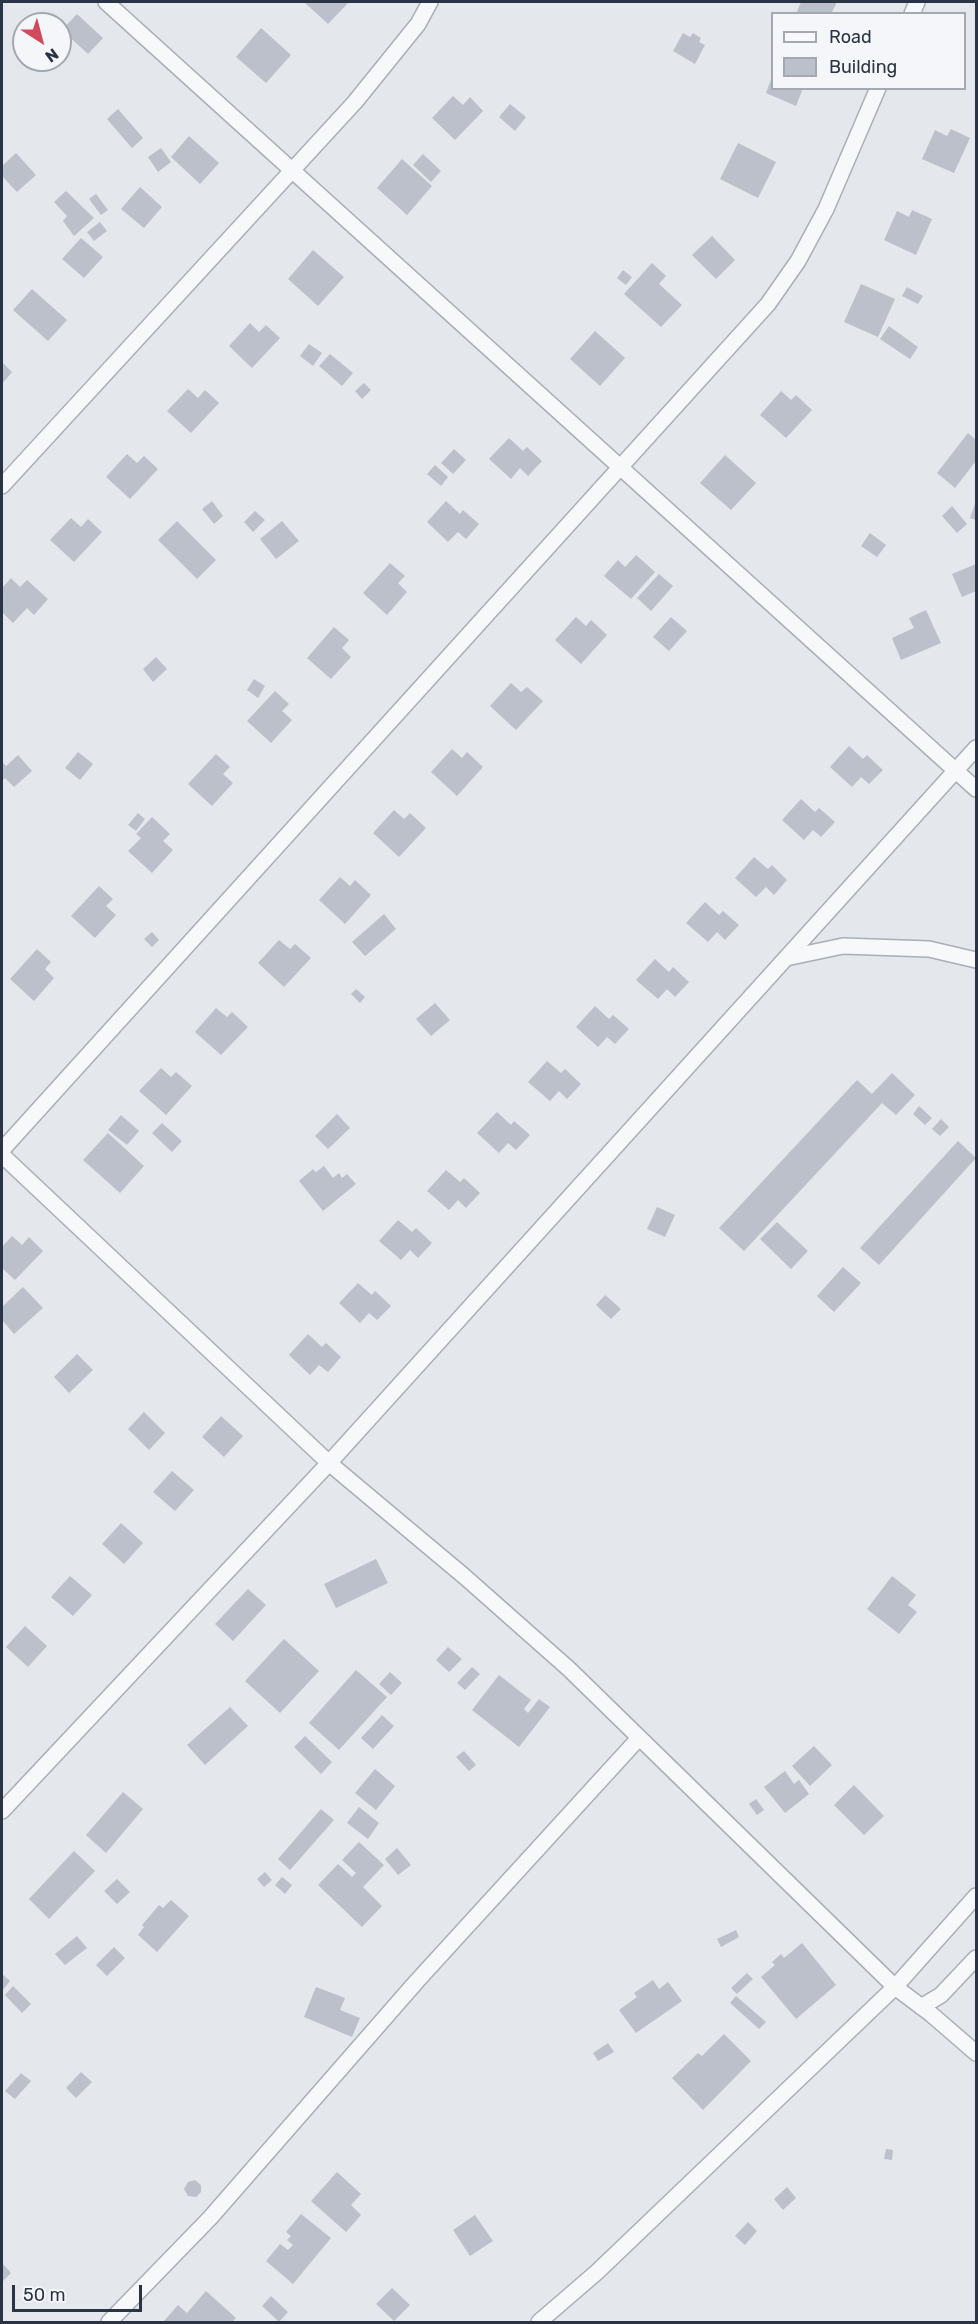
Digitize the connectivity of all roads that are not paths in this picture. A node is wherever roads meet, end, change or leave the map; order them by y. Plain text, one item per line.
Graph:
1 (106, 2) edge
2 (430, 2) edge
3 (877, 90) edge
4 (291, 171) junction
5 (622, 467) junction
6 (2, 486) edge
7 (976, 748) edge
8 (957, 770) junction
9 (976, 789) edge
10 (786, 958) junction
11 (976, 960) edge
12 (2, 1150) edge
13 (2, 1155) edge
14 (329, 1463) junction
15 (639, 1738) junction
16 (2, 1811) edge
17 (976, 1896) edge
18 (976, 1958) edge
19 (895, 1987) junction
20 (921, 2007) junction
21 (976, 2053) edge
22 (109, 2322) edge
23 (539, 2322) edge

1 - 4 street
2 - 4 street
3 - 5 street
4 - 5 street
4 - 6 street
5 - 8 street
5 - 12 street
7 - 8 street
8 - 9 street
8 - 10 street
10 - 11 street
10 - 14 street
13 - 14 street
14 - 15 street
14 - 16 street
15 - 19 street
15 - 22 street
17 - 19 street
18 - 20 street
19 - 20 street
19 - 23 street
20 - 21 street

